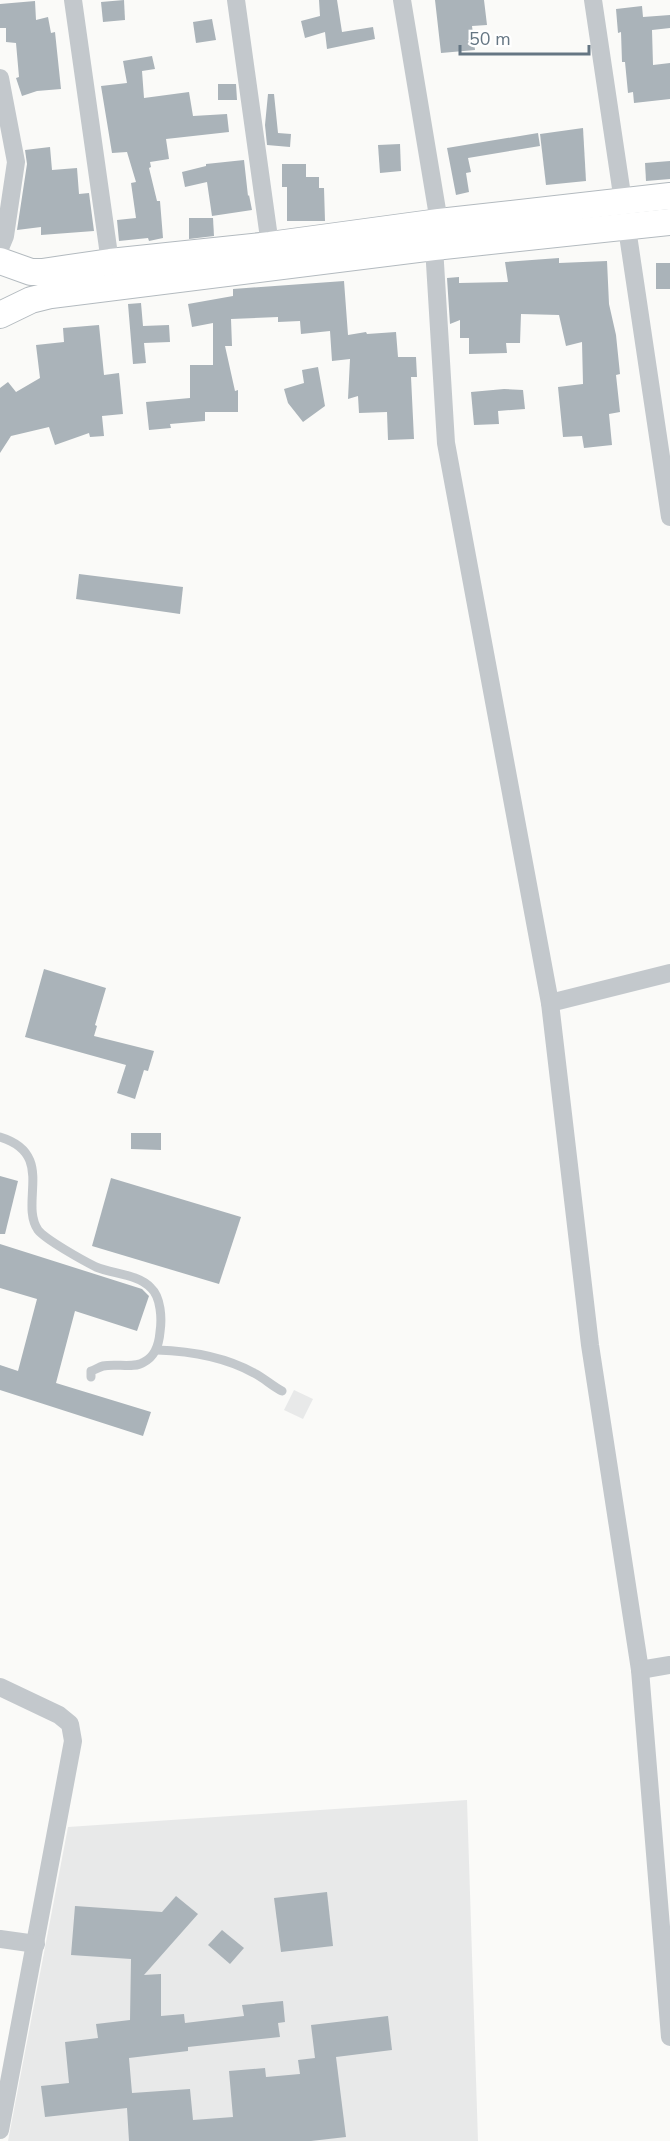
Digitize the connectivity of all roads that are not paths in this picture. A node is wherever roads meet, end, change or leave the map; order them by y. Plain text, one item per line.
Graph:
1 (73, 0) edge
2 (236, 0) edge
3 (402, 0) edge
4 (593, 0) edge
5 (0, 78) edge
6 (670, 196) edge
7 (624, 202) junction
8 (439, 222) junction
9 (670, 222) edge
10 (626, 228) junction
11 (270, 245) junction
12 (434, 247) junction
13 (0, 248) edge
14 (0, 261) edge
15 (110, 262) junction
16 (0, 316) edge
17 (670, 517) edge
18 (670, 973) edge
19 (550, 1003) junction
20 (0, 1137) edge
21 (157, 1350) junction
22 (91, 1377) dead end
23 (282, 1391) dead end
24 (670, 1665) edge
25 (640, 1670) junction
26 (0, 1688) edge
27 (0, 1939) edge
28 (36, 1944) junction
29 (670, 2037) edge
30 (0, 2130) edge

1 - 15 street
2 - 11 street
3 - 8 street
4 - 7 street
5 - 13 street
6 - 7 main road
7 - 8 main road
7 - 10 street
8 - 11 main road
9 - 10 main road
10 - 12 main road
10 - 17 street
11 - 15 main road
12 - 16 main road
12 - 19 street
14 - 15 main road
14 - 16 main road
18 - 19 street
19 - 25 street
20 - 21 lane
21 - 22 lane
21 - 23 lane
24 - 25 street
25 - 29 street
26 - 28 street
27 - 28 street
28 - 30 street

